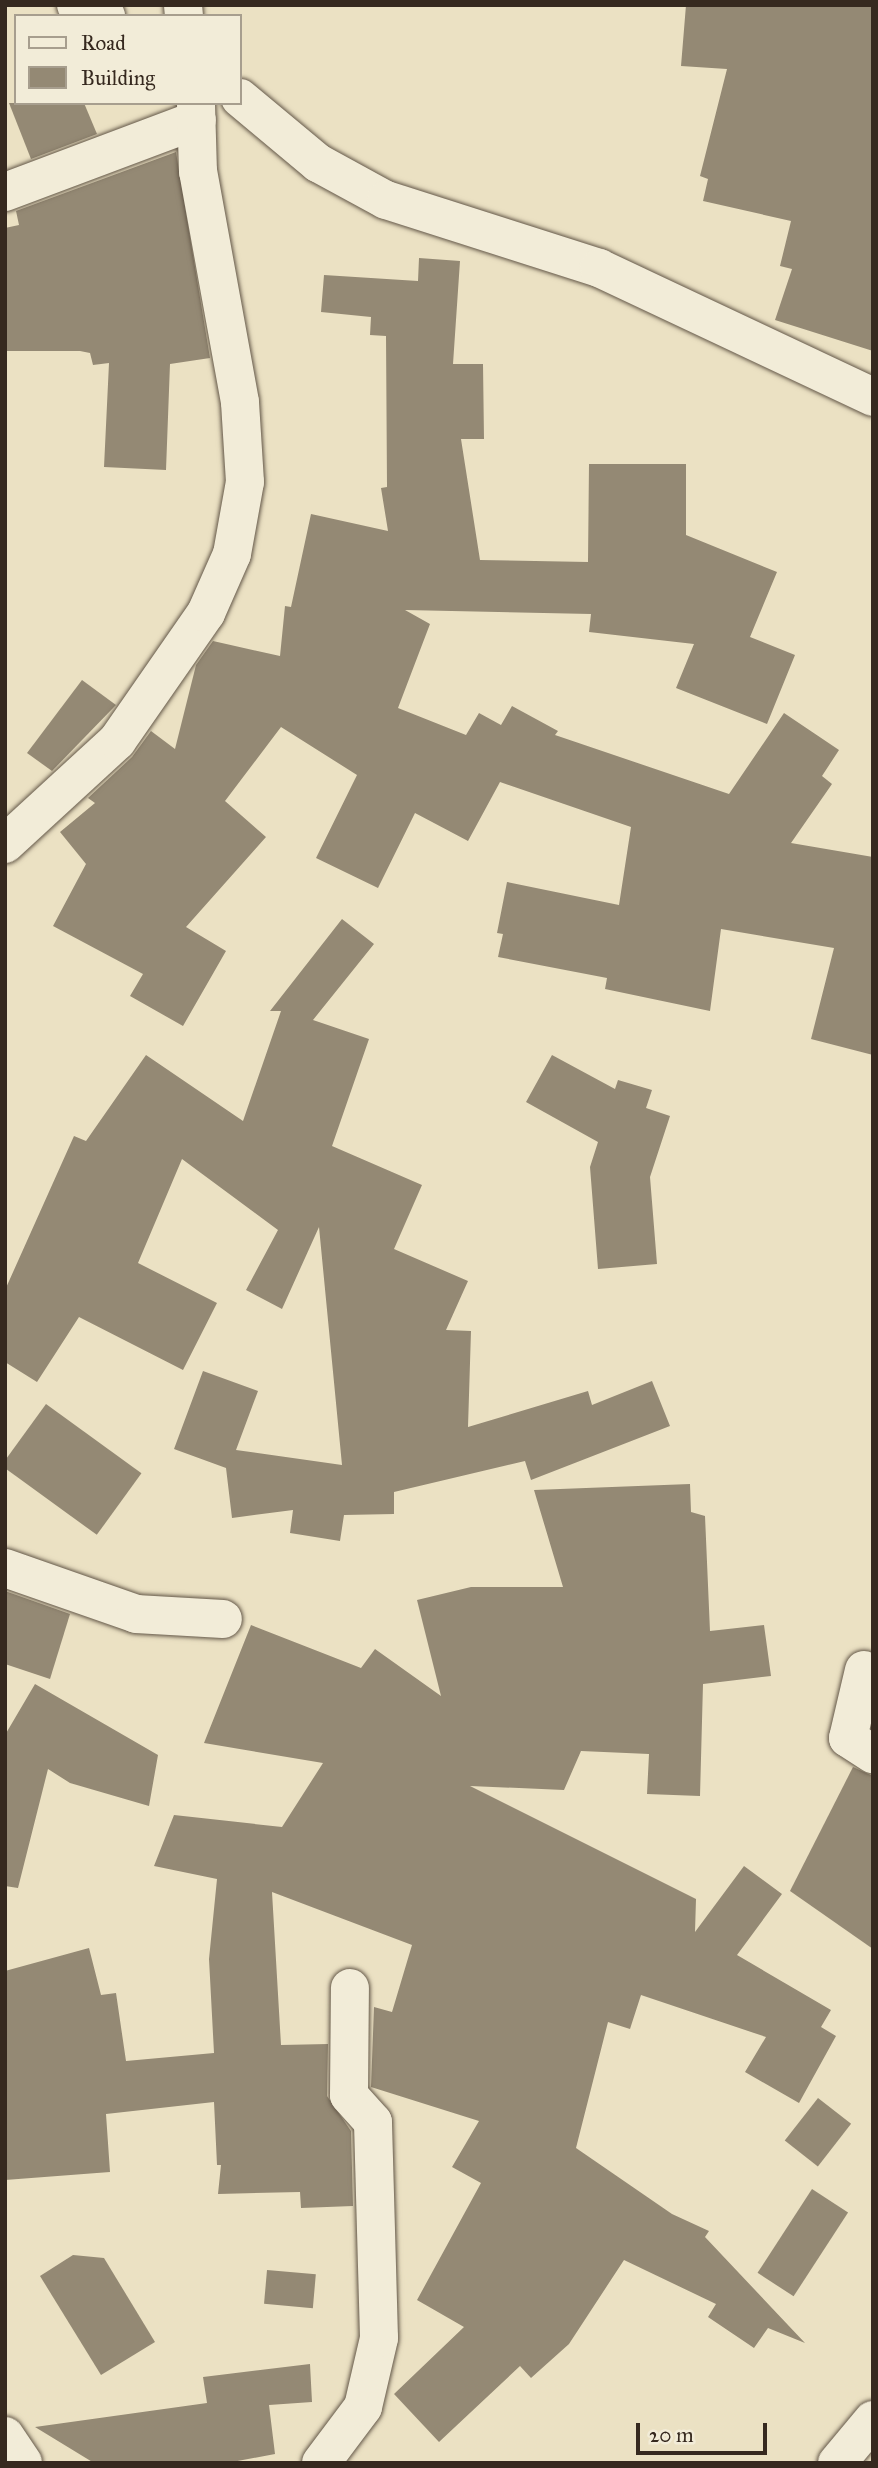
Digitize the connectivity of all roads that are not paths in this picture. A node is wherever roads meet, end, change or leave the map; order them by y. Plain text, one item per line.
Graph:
1 (76, 5) edge
2 (101, 14) edge
3 (242, 100) edge
4 (196, 111) edge
5 (5, 192) edge
6 (873, 397) edge
7 (5, 844) edge
8 (5, 1568) edge
9 (223, 1619) dead end
10 (864, 1670) dead end
11 (873, 1754) edge
12 (350, 1988) dead end
13 (873, 2420) edge
14 (5, 2436) edge
15 (23, 2463) edge
16 (321, 2463) edge
17 (837, 2463) edge

1 - 2 street
3 - 6 street
4 - 5 street
4 - 7 street
8 - 9 street
10 - 11 street
12 - 16 street
13 - 17 street
14 - 15 street

